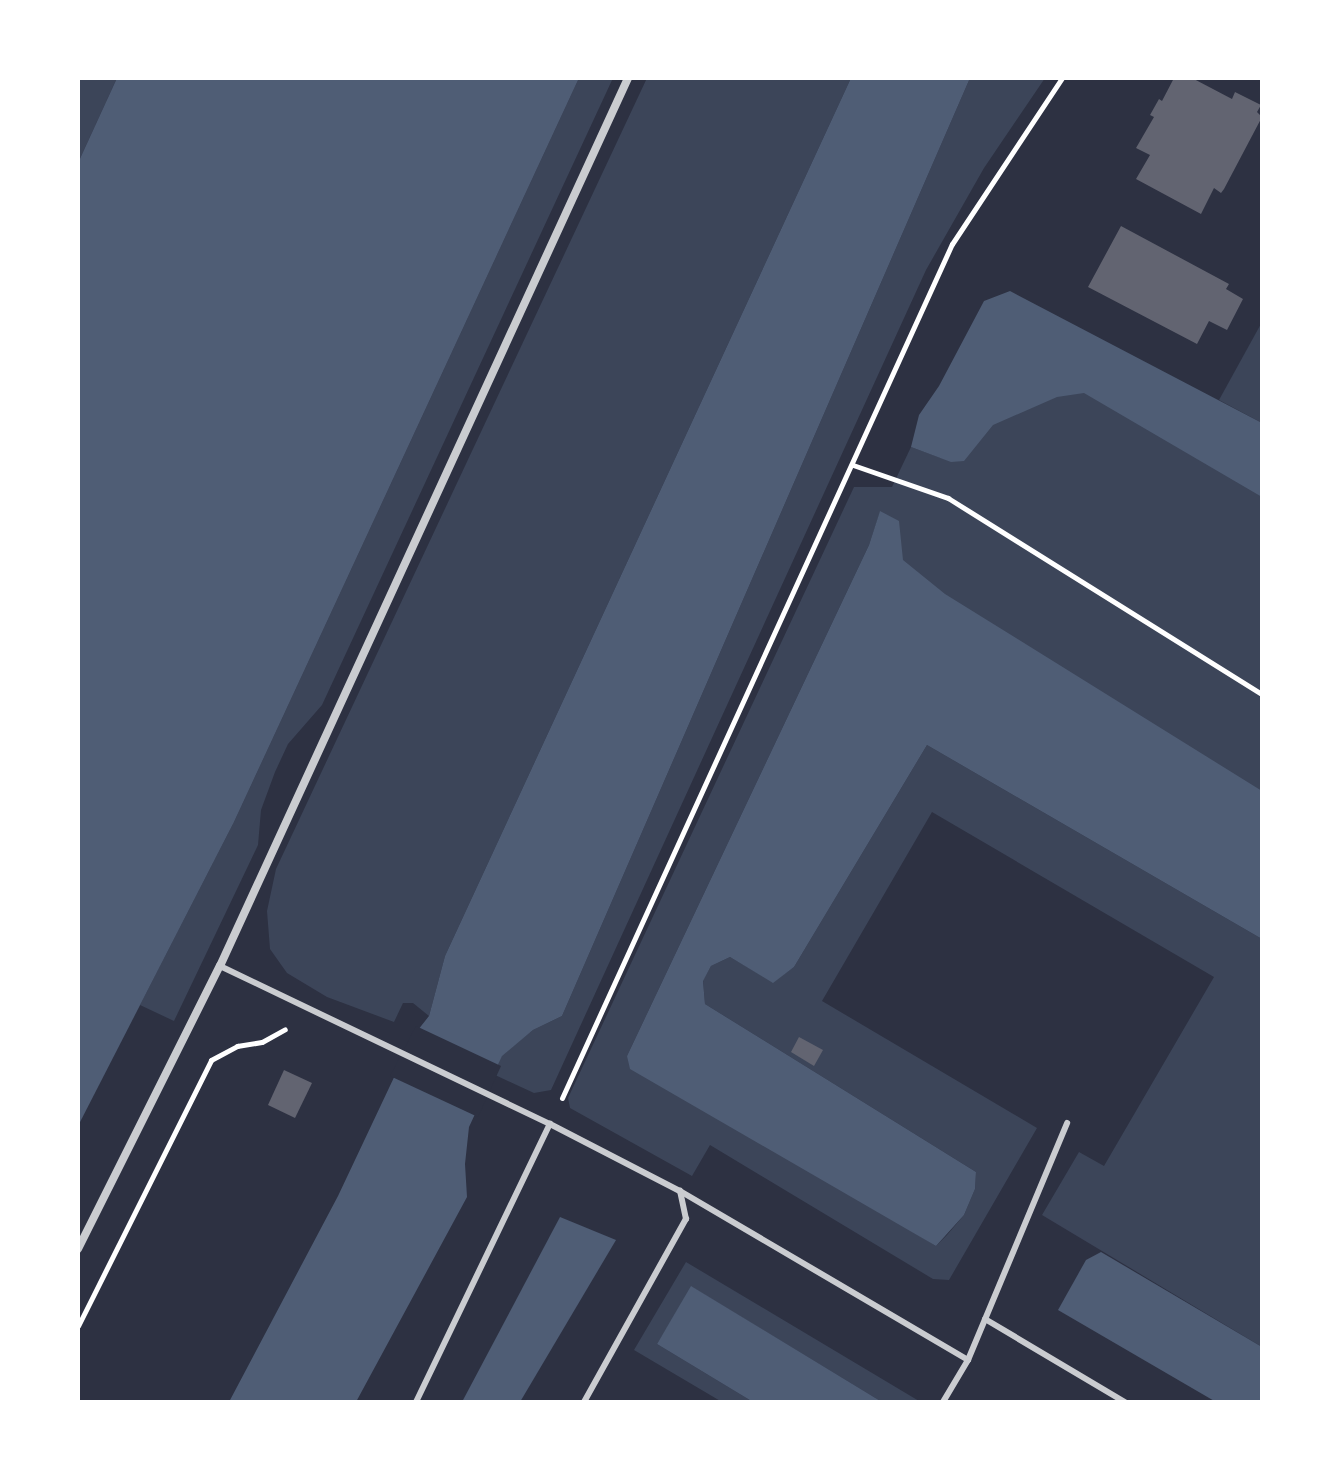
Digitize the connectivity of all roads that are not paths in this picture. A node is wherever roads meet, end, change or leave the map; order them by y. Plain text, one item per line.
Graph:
1 (628, 78) edge
2 (220, 966) junction
3 (1067, 1123) dead end
4 (550, 1124) junction
5 (680, 1191) junction
6 (78, 1249) edge
7 (985, 1319) junction
8 (968, 1360) junction
9 (416, 1402) edge
10 (584, 1402) edge
11 (943, 1402) edge
12 (1125, 1402) edge

1 - 2 street
2 - 4 lane
2 - 6 street
3 - 7 lane
4 - 5 lane
4 - 9 lane
5 - 8 lane
5 - 10 lane
7 - 8 lane
7 - 12 lane
8 - 11 lane

